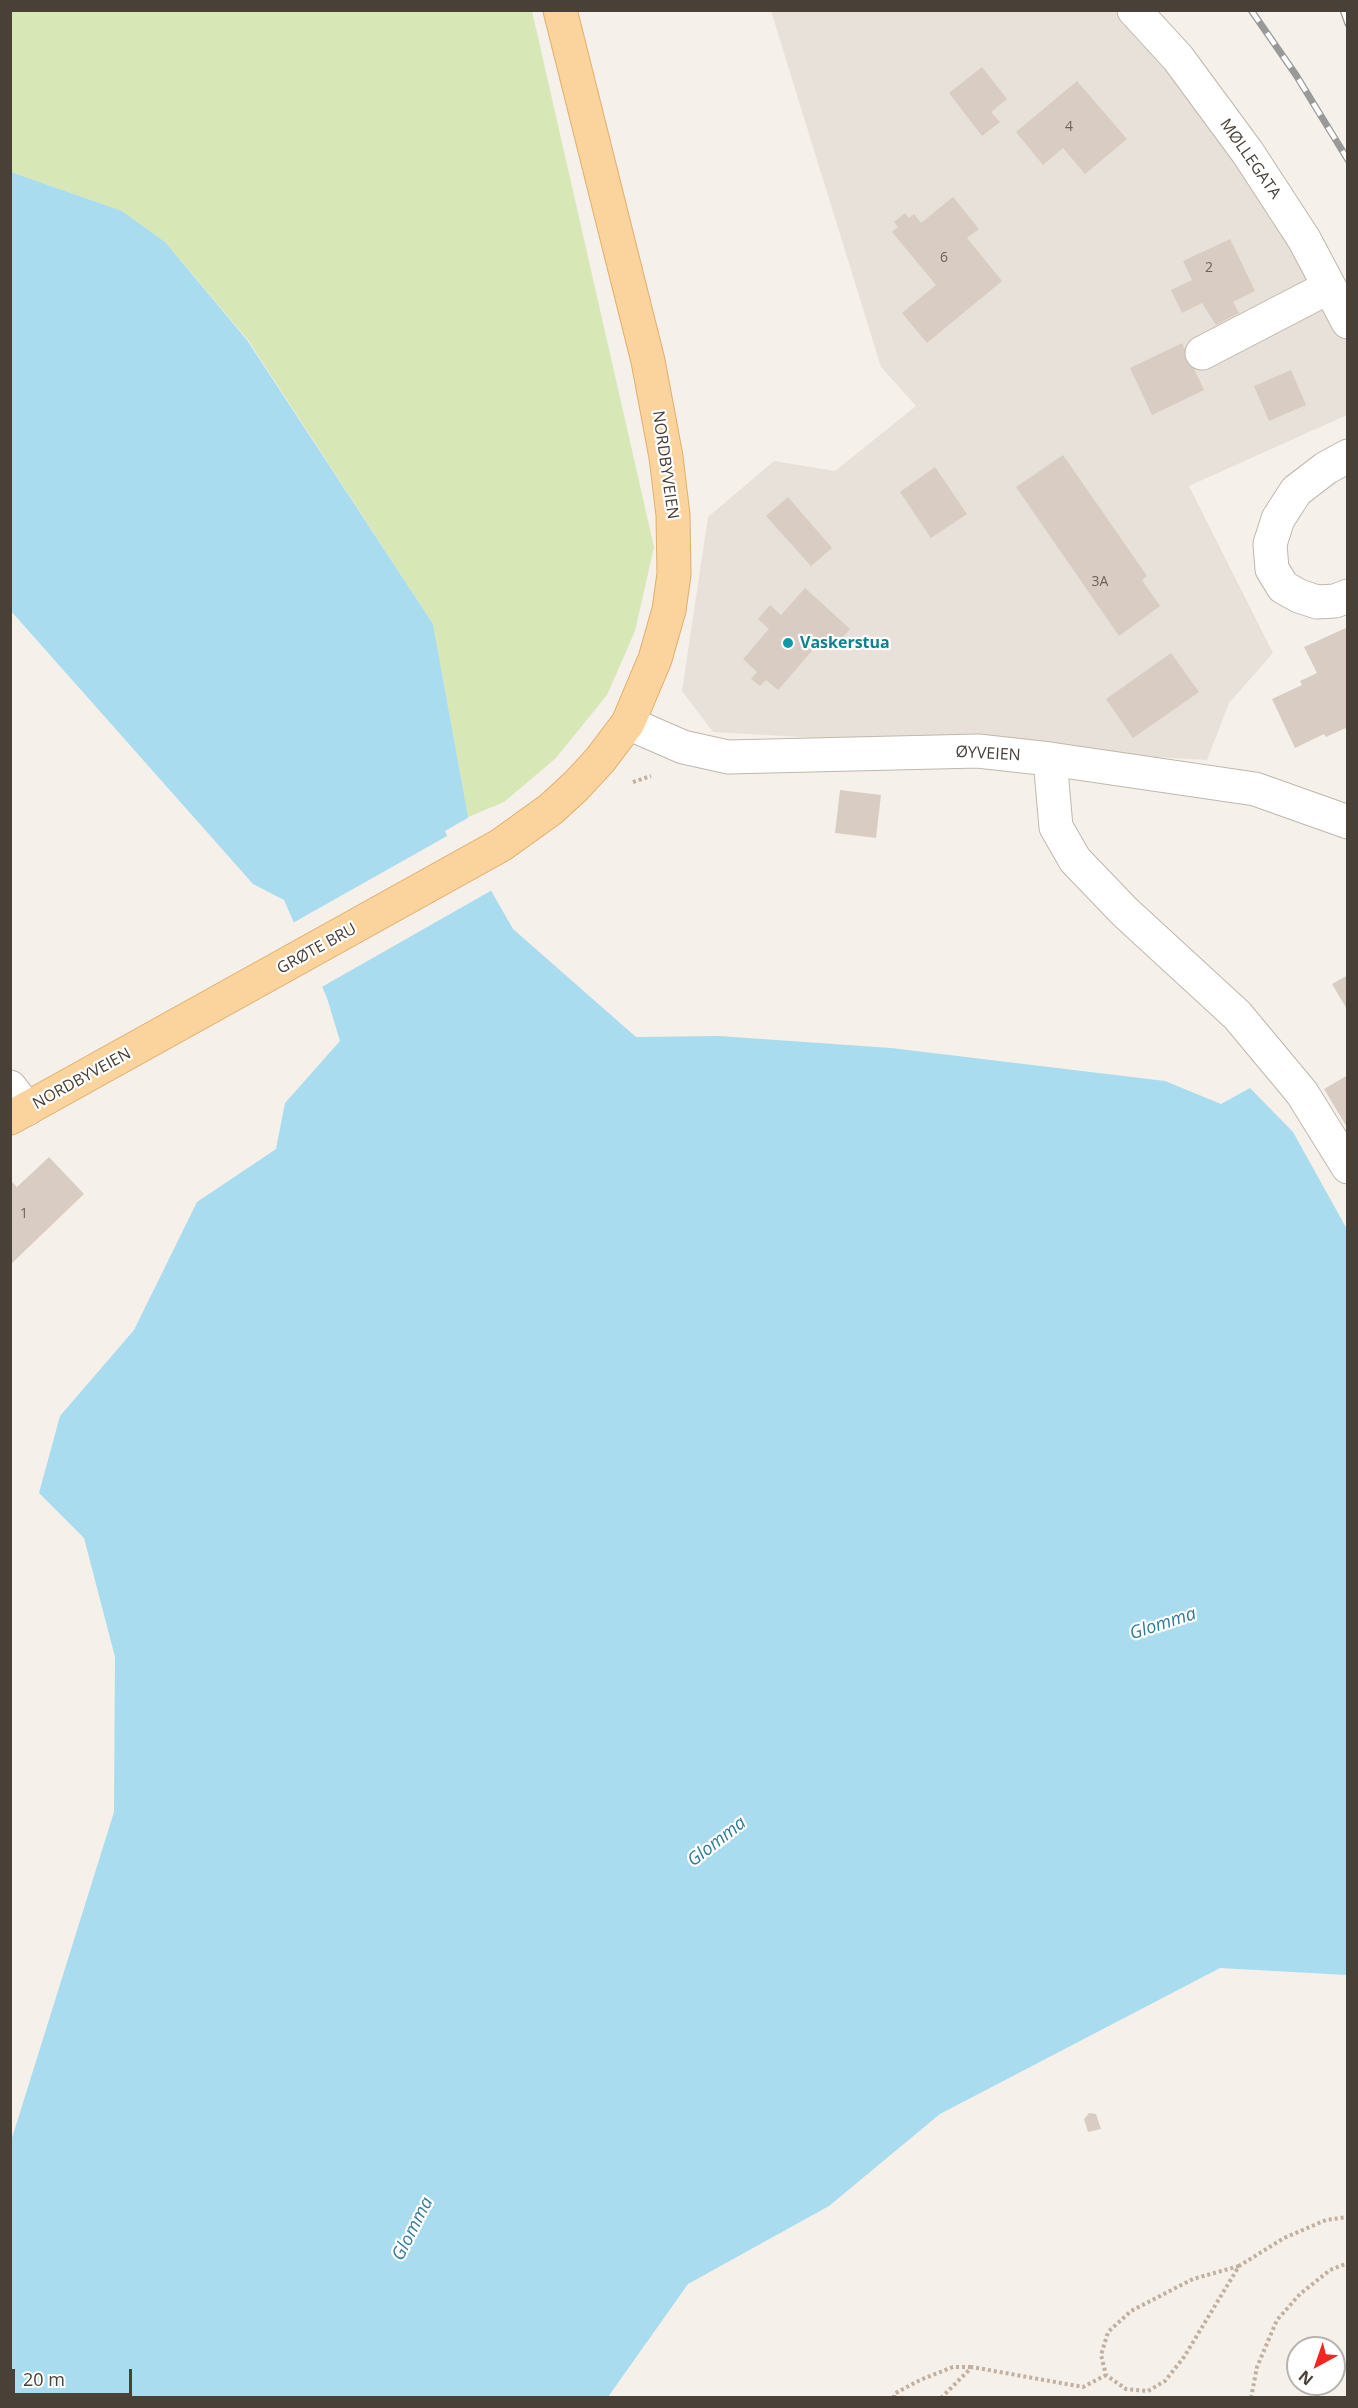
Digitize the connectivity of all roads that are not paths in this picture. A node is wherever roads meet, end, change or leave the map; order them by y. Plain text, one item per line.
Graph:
1 (560, 10) edge
2 (1134, 10) edge
3 (1329, 287) junction
4 (1347, 322) edge
5 (1202, 353) dead end
6 (1347, 456) edge
7 (1347, 596) edge
8 (628, 723) junction
9 (1050, 759) junction
10 (1347, 822) edge
11 (481, 857) joint
12 (153, 1039) joint
13 (16, 1105) edge
14 (1347, 1167) edge

1 - 8 main road, NORDBYVEIEN
2 - 3 street, MØLLEGATA
3 - 4 street, MØLLEGATA
3 - 5 street
6 - 7 street
8 - 9 street, ØYVEIEN
8 - 11 main road, NORDBYVEIEN
9 - 10 street, ØYVEIEN
9 - 14 street
11 - 12 main road, GRØTE BRU
12 - 13 main road, NORDBYVEIEN

